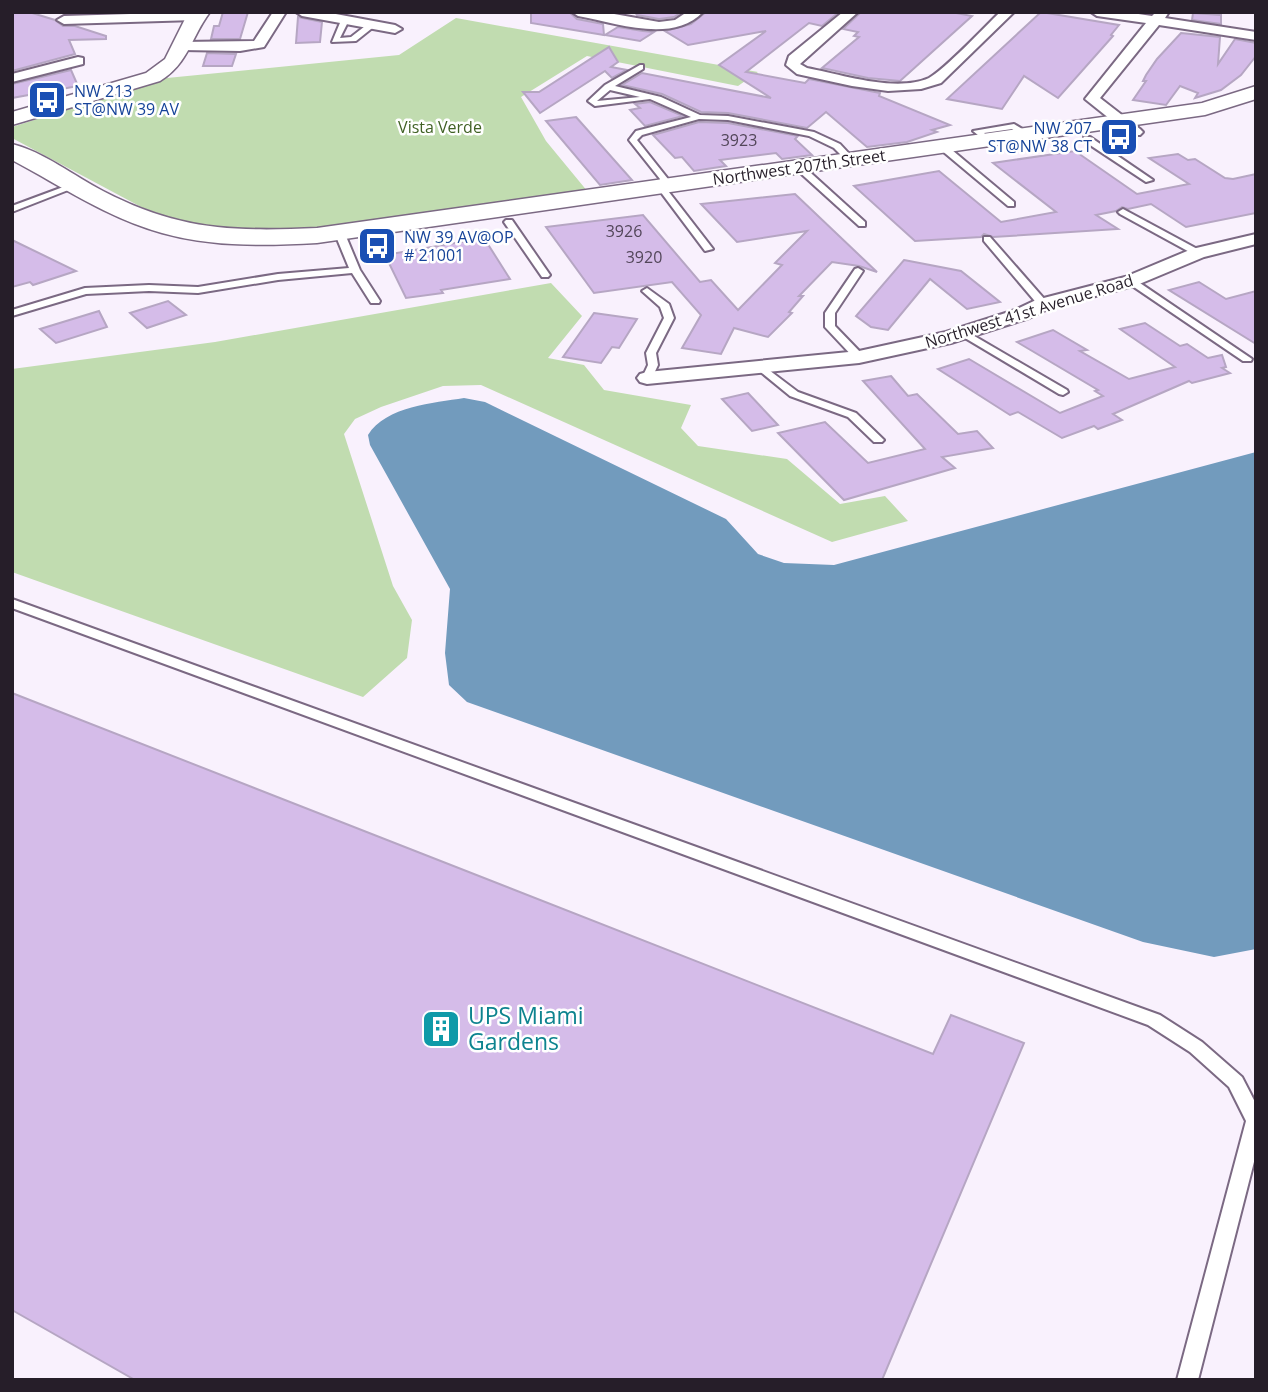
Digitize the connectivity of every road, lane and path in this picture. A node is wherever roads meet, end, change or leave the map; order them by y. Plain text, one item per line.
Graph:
1 (280, 12) edge
2 (302, 12) edge
3 (578, 12) edge
4 (697, 12) edge
5 (852, 12) edge
6 (1008, 12) edge
7 (1097, 12) edge
8 (198, 14) edge
9 (1159, 17) edge
10 (64, 20) dead end
11 (345, 20) junction
12 (372, 24) junction
13 (395, 29) dead end
14 (1256, 36) edge
15 (182, 46) junction
16 (78, 61) dead end
17 (640, 67) dead end
18 (12, 78) edge
19 (608, 87) junction
20 (654, 97) junction
21 (1254, 99) edge
22 (699, 117) junction
23 (12, 119) edge
24 (1127, 127) junction
25 (1087, 139) junction
26 (12, 151) edge
27 (949, 152) junction
28 (850, 159) junction
29 (12, 172) edge
30 (806, 173) junction
31 (1149, 180) dead end
32 (77, 185) junction
33 (666, 193) junction
34 (52, 194) junction
35 (1011, 204) dead end
36 (12, 209) edge
37 (1123, 212) dead end
38 (509, 222) junction
39 (862, 225) dead end
40 (987, 239) dead end
41 (1256, 239) edge
42 (342, 240) junction
43 (708, 249) dead end
44 (1198, 253) junction
45 (355, 270) junction
46 (858, 271) dead end
47 (545, 275) dead end
48 (1130, 281) junction
49 (647, 291) dead end
50 (374, 301) dead end
51 (1043, 304) junction
52 (12, 313) edge
53 (964, 333) junction
54 (859, 357) junction
55 (1247, 359) dead end
56 (761, 367) junction
57 (647, 378) joint
58 (1063, 392) dead end
59 (878, 440) dead end
60 (12, 603) edge
61 (1187, 1380) edge

1 - 15 street
2 - 11 street
3 - 4 street
5 - 6 street
7 - 9 street
8 - 10 street
8 - 15 street
9 - 14 street
9 - 24 street
11 - 12 street
11 - 12 lane
12 - 13 street
15 - 23 street
16 - 18 street
17 - 19 lane
19 - 20 lane
19 - 20 lane
20 - 22 lane
21 - 24 street, Northwest 207th Street
22 - 28 lane
22 - 33 lane
24 - 25 street, Northwest 207th Street
24 - 27 street, Northwest 207th Street
25 - 27 street, Northwest 207th Street
25 - 31 lane
26 - 32 street
27 - 28 street, Northwest 207th Street
27 - 30 street, Northwest 207th Street
27 - 35 lane
28 - 30 street, Northwest 207th Street
29 - 34 street
30 - 33 street, Northwest 207th Street
30 - 39 lane
32 - 34 lane
32 - 42 street
33 - 38 street, Northwest 207th Street
33 - 42 street, Northwest 207th Street
33 - 43 lane
34 - 36 lane
34 - 42 street
37 - 44 lane
38 - 42 street, Northwest 207th Street
38 - 47 lane
40 - 51 lane
41 - 44 street, Northwest 41st Avenue Road
42 - 45 lane
44 - 48 street, Northwest 41st Avenue Road
45 - 50 lane
45 - 52 lane
46 - 54 lane
48 - 51 street, Northwest 41st Avenue Road
48 - 55 lane
49 - 57 lane, Northwest 41st Avenue Road
51 - 53 street, Northwest 41st Avenue Road
53 - 54 street, Northwest 41st Avenue Road
53 - 58 lane
54 - 56 street, Northwest 41st Avenue Road
56 - 57 street, Northwest 41st Avenue Road
56 - 59 lane
60 - 61 lane

